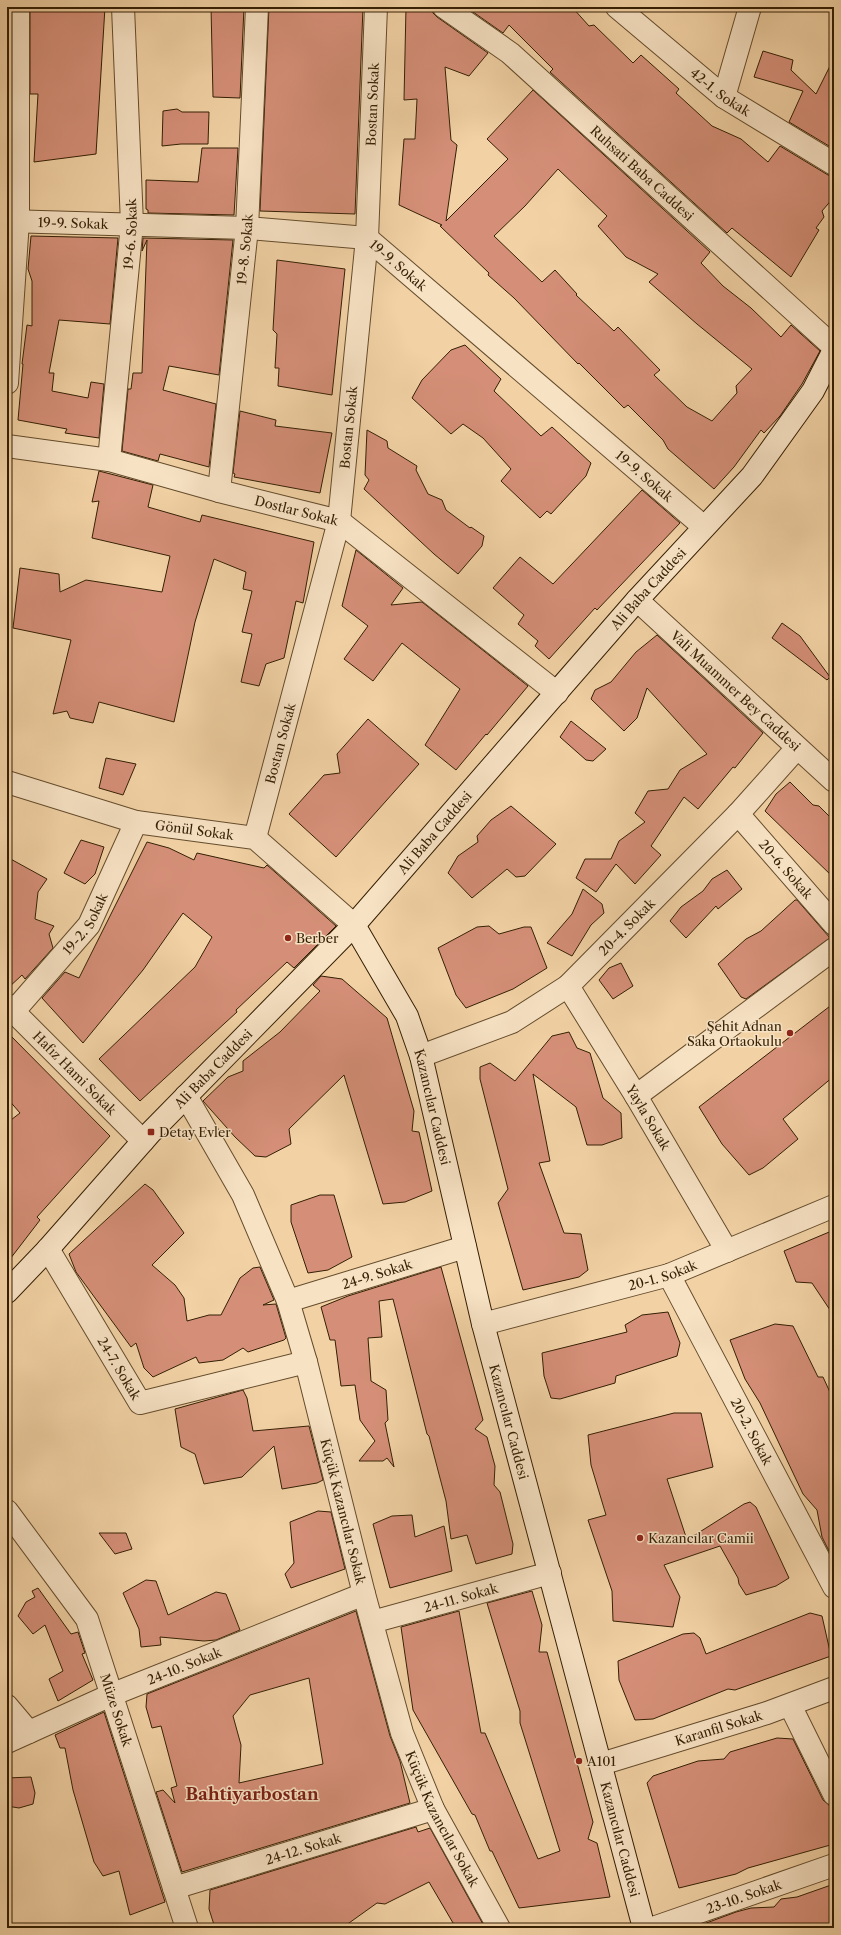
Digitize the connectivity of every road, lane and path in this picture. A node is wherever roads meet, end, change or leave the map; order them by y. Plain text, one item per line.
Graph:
1 (18, 7) edge
2 (123, 7) edge
3 (257, 7) edge
4 (376, 7) edge
5 (444, 7) edge
6 (617, 7) edge
7 (750, 7) edge
8 (724, 97) junction
9 (834, 164) edge
10 (13, 221) edge
11 (132, 224) junction
12 (246, 228) junction
13 (368, 238) junction
14 (834, 347) edge
15 (834, 350) edge
16 (7, 383) edge
17 (7, 446) edge
18 (109, 460) junction
19 (219, 491) junction
20 (339, 521) junction
21 (704, 527) junction
22 (637, 600) junction
23 (557, 693) junction
24 (797, 748) junction
25 (834, 781) edge
26 (7, 782) edge
27 (738, 814) junction
28 (136, 822) junction
29 (255, 838) junction
30 (834, 924) edge
31 (354, 925) junction
32 (834, 949) edge
33 (568, 986) junction
34 (10, 1008) edge
35 (421, 1056) junction
36 (186, 1096) junction
37 (636, 1096) junction
38 (143, 1141) junction
39 (834, 1206) edge
40 (465, 1247) junction
41 (48, 1248) junction
42 (728, 1251) junction
43 (669, 1275) junction
44 (8, 1290) edge
45 (288, 1301) junction
46 (483, 1324) junction
47 (306, 1362) junction
48 (7, 1511) edge
49 (550, 1573) junction
50 (834, 1587) edge
51 (364, 1594) junction
52 (372, 1622) junction
53 (834, 1688) edge
54 (111, 1695) junction
55 (790, 1705) junction
56 (7, 1706) edge
57 (29, 1732) junction
58 (7, 1742) edge
59 (601, 1764) junction
60 (834, 1794) edge
61 (433, 1809) junction
62 (834, 1865) edge
63 (174, 1888) junction
64 (187, 1928) edge
65 (499, 1928) edge
66 (644, 1928) edge
67 (653, 1928) edge

1 - 10 street
2 - 11 street, 19-6. Sokak
3 - 12 street, 19-8. Sokak
4 - 13 street, Bostan Sokak
5 - 14 street, Ruhsati Baba Caddesi
6 - 8 street, 42-1. Sokak
7 - 8 street
8 - 9 street, 42-1. Sokak
10 - 11 street, 19-9. Sokak
10 - 16 street
11 - 12 street, 19-9. Sokak
11 - 18 street, 19-6. Sokak
12 - 13 street, 19-9. Sokak
12 - 19 street, 19-8. Sokak
13 - 20 street, Bostan Sokak
13 - 21 street, 19-9. Sokak
15 - 21 street, Ali Baba Caddesi
17 - 18 street, Dostlar Sokak
18 - 19 street, Dostlar Sokak
19 - 20 street, Dostlar Sokak
20 - 23 street, Dostlar Sokak
20 - 29 street, Bostan Sokak
21 - 22 street, Ali Baba Caddesi
22 - 23 street, Ali Baba Caddesi
22 - 24 street, Vali Muammer Bey Caddesi
23 - 31 street, Ali Baba Caddesi
24 - 25 street, Vali Muammer Bey Caddesi
24 - 27 street, 20-4. Sokak
26 - 28 street, Gönül Sokak
27 - 30 street, 20-6. Sokak
27 - 33 street, 20-4. Sokak
28 - 29 street, Gönül Sokak
28 - 34 street, 19-2. Sokak
29 - 31 street
31 - 35 street, Kazancılar Caddesi
31 - 36 street, Ali Baba Caddesi
32 - 37 street
33 - 35 street, 20-4. Sokak
33 - 37 street, Yayla Sokak
34 - 38 street, Hafız Hami Sokak
35 - 40 street, Kazancılar Caddesi
36 - 38 street, Ali Baba Caddesi
36 - 45 street, Küçük Kazancılar Sokak
37 - 42 street, Yayla Sokak
38 - 41 street, Ali Baba Caddesi
39 - 42 street, 20-1. Sokak
40 - 45 street, 24-9. Sokak
40 - 46 street, Kazancılar Caddesi
41 - 44 street, Ali Baba Caddesi
41 - 47 street, 24-7. Sokak
42 - 43 street, 20-1. Sokak
43 - 46 street, 20-1. Sokak
43 - 50 street, 20-2. Sokak
45 - 47 street, Küçük Kazancılar Sokak
46 - 49 street, Kazancılar Caddesi
47 - 51 street, Küçük Kazancılar Sokak
48 - 54 street, Müze Sokak
49 - 52 street, 24-11. Sokak
49 - 59 street, Kazancılar Caddesi
51 - 52 street, Küçük Kazancılar Sokak
51 - 54 street, 24-10. Sokak
52 - 61 street, Küçük Kazancılar Sokak
53 - 55 street, Karanfil Sokak
54 - 57 street, 24-10. Sokak
54 - 63 street, Müze Sokak
55 - 59 street, Karanfil Sokak
55 - 60 street
56 - 57 street
57 - 58 street, 24-10. Sokak
59 - 66 street, Kazancılar Caddesi
61 - 63 street, 24-12. Sokak
61 - 65 street, Küçük Kazancılar Sokak
62 - 67 street, 23-10. Sokak
63 - 64 street, Müze Sokak

